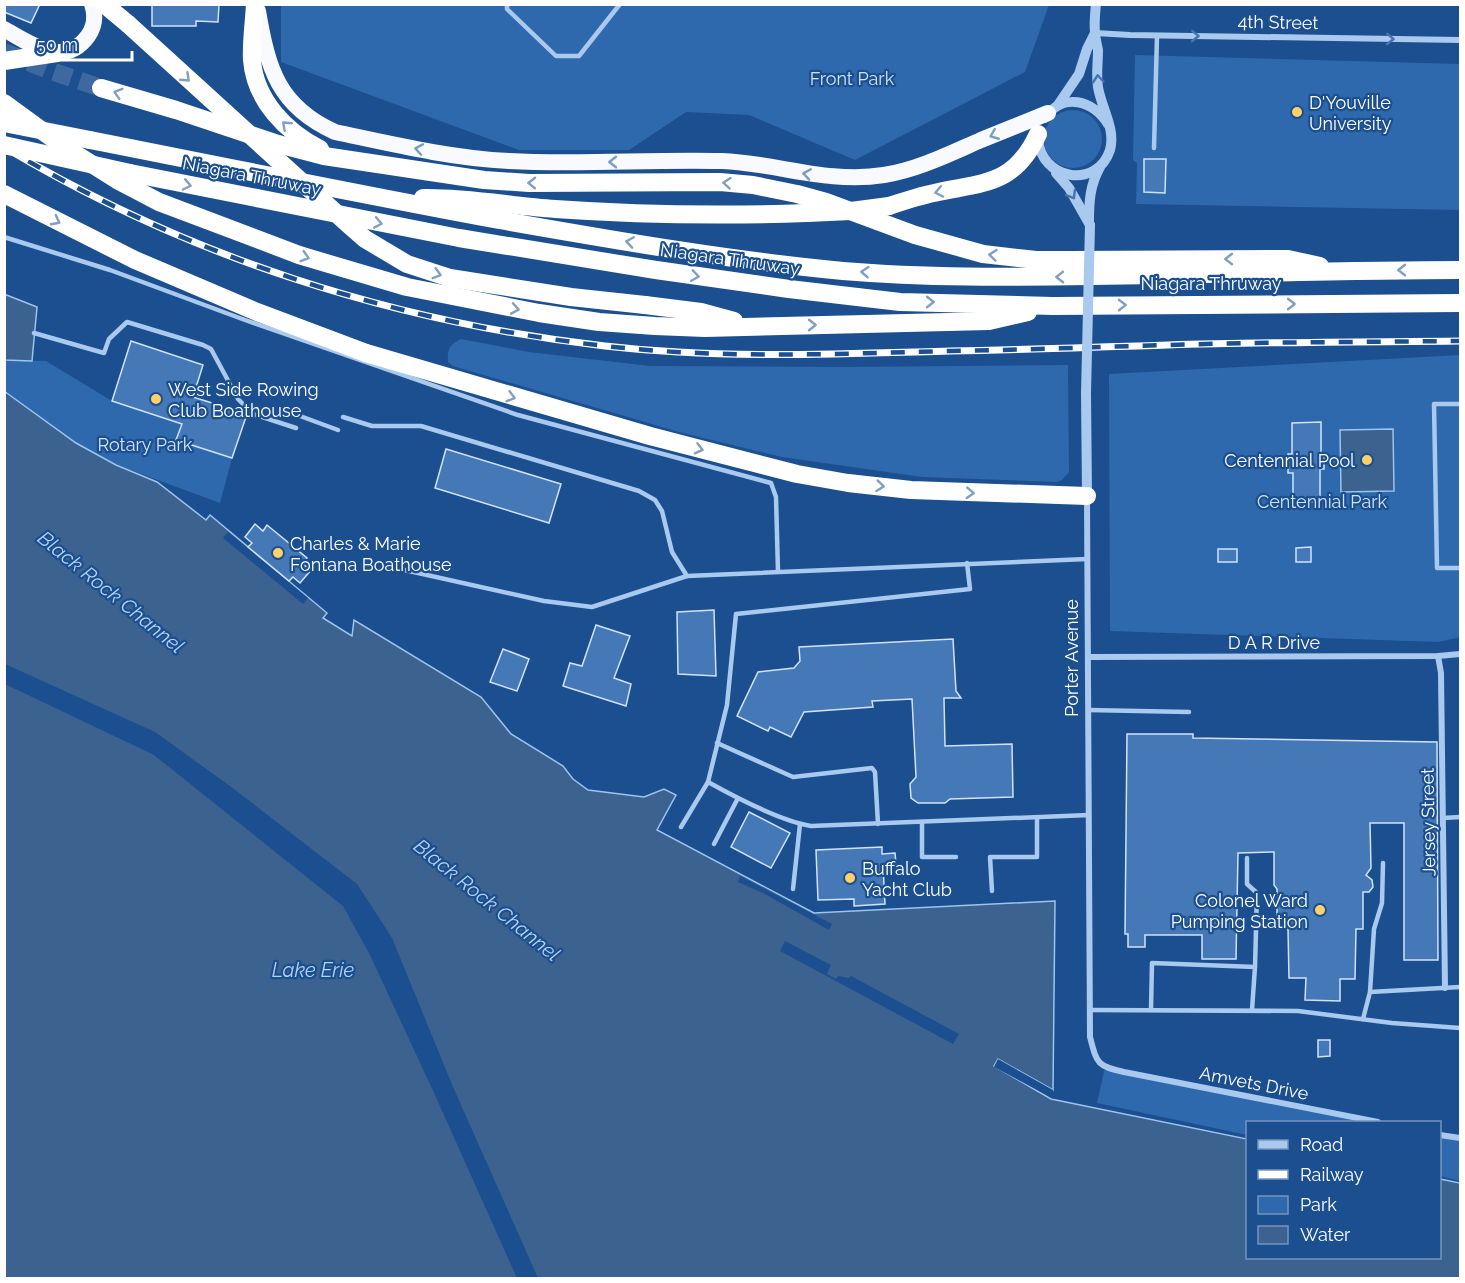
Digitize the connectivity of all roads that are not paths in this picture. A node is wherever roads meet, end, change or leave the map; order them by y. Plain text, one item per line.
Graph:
1 (92, 4) edge
2 (104, 4) edge
3 (256, 4) edge
4 (507, 4) edge
5 (621, 4) edge
6 (1096, 4) edge
7 (4, 29) edge
8 (1095, 33) junction
9 (1157, 36) junction
10 (1461, 40) edge
11 (57, 53) junction
12 (4, 61) edge
13 (101, 88) tunnel mouth
14 (4, 103) edge
15 (1053, 109) junction
16 (4, 123) edge
17 (1108, 124) junction
18 (1038, 134) junction
19 (4, 146) edge
20 (1154, 148) dead end
21 (1104, 161) junction
22 (377, 164) junction
23 (1052, 168) junction
24 (4, 194) edge
25 (390, 199) junction
26 (1089, 225) junction
27 (4, 237) edge
28 (1339, 270) junction
29 (1461, 270) edge
30 (1461, 303) edge
31 (1053, 306) junction
32 (754, 326) junction
33 (34, 333) dead end
34 (1461, 404) edge
35 (300, 416) dead end
36 (343, 417) dead end
37 (296, 428) dead end
38 (338, 430) dead end
39 (1087, 496) junction
40 (1087, 559) junction
41 (967, 563) junction
42 (1461, 568) edge
43 (400, 569) dead end
44 (778, 572) junction
45 (687, 576) junction
46 (1461, 654) edge
47 (1438, 656) junction
48 (1088, 657) junction
49 (1088, 710) junction
50 (1189, 712) dead end
51 (717, 743) junction
52 (708, 782) junction
53 (738, 798) junction
54 (1089, 815) junction
55 (1037, 818) junction
56 (1443, 818) junction
57 (1461, 818) edge
58 (922, 823) junction
59 (800, 824) junction
60 (878, 824) junction
61 (681, 827) dead end
62 (714, 844) dead end
63 (956, 857) dead end
64 (1247, 858) dead end
65 (1383, 863) dead end
66 (794, 889) dead end
67 (992, 891) dead end
68 (1255, 967) junction
69 (1461, 987) edge
70 (1445, 988) junction
71 (1370, 992) junction
72 (1151, 1009) junction
73 (1090, 1010) junction
74 (1252, 1010) junction
75 (1363, 1019) junction
76 (1461, 1028) edge
77 (1124, 1072) joint
78 (1373, 1121) edge
79 (1441, 1135) edge
80 (1461, 1138) edge

1 - 11 highway
2 -> 32 highway, bridge
15 -> 3 highway
22 -> 3 highway
4 - 5 lane
6 - 8 street, Porter Avenue
7 - 11 highway
8 - 9 street, 4th Street
8 - 15 street, Porter Avenue
17 -> 8 street, Porter Avenue
9 -> 10 street, 4th Street
9 - 20 lane
11 - 12 highway
22 -> 13 highway
14 -> 32 highway
15 - 17 street
15 - 18 street, Porter Avenue
16 - 25 highway, Niagara Thruway, bridge
17 - 21 street, Porter Avenue
18 - 23 street, Porter Avenue
18 -> 25 highway, bridge
19 -> 31 highway, Niagara Thruway, bridge
21 - 23 street
21 - 26 street, Porter Avenue
28 -> 22 highway
23 -> 26 street, Porter Avenue
24 -> 39 highway
28 -> 25 highway, Niagara Thruway
26 - 39 street, Porter Avenue, bridge
27 - 44 lane
29 -> 28 highway, Niagara Thruway
31 -> 30 highway, Niagara Thruway
32 -> 31 highway
33 - 37 lane
34 - 42 lane
35 - 38 lane
36 - 45 lane
39 - 40 street, Porter Avenue
40 - 41 lane
40 - 48 street, Porter Avenue
41 - 44 lane
41 - 51 lane
43 - 45 lane
44 - 45 lane
46 - 47 street, D A R Drive
47 - 48 street, D A R Drive
47 - 56 street, Jersey Street
48 - 49 street, Porter Avenue
49 - 50 lane
49 - 54 street, Porter Avenue
51 - 52 lane
51 - 60 lane
52 - 53 lane
52 - 61 lane
53 - 59 lane
53 - 62 lane
54 - 55 lane
54 - 73 street, Porter Avenue
55 - 58 lane
55 - 67 lane
56 - 57 lane
56 - 70 street, Jersey Street
58 - 60 lane
58 - 63 lane
59 - 60 lane
59 - 66 lane
64 - 68 lane
65 - 71 lane
68 - 72 lane
68 - 74 lane
69 - 70 lane
70 - 71 lane
71 - 75 lane
72 - 73 lane
72 - 74 lane
73 - 77 street, Porter Avenue
74 - 75 lane
75 - 76 lane
77 - 78 street, Amvets Drive
79 - 80 street

